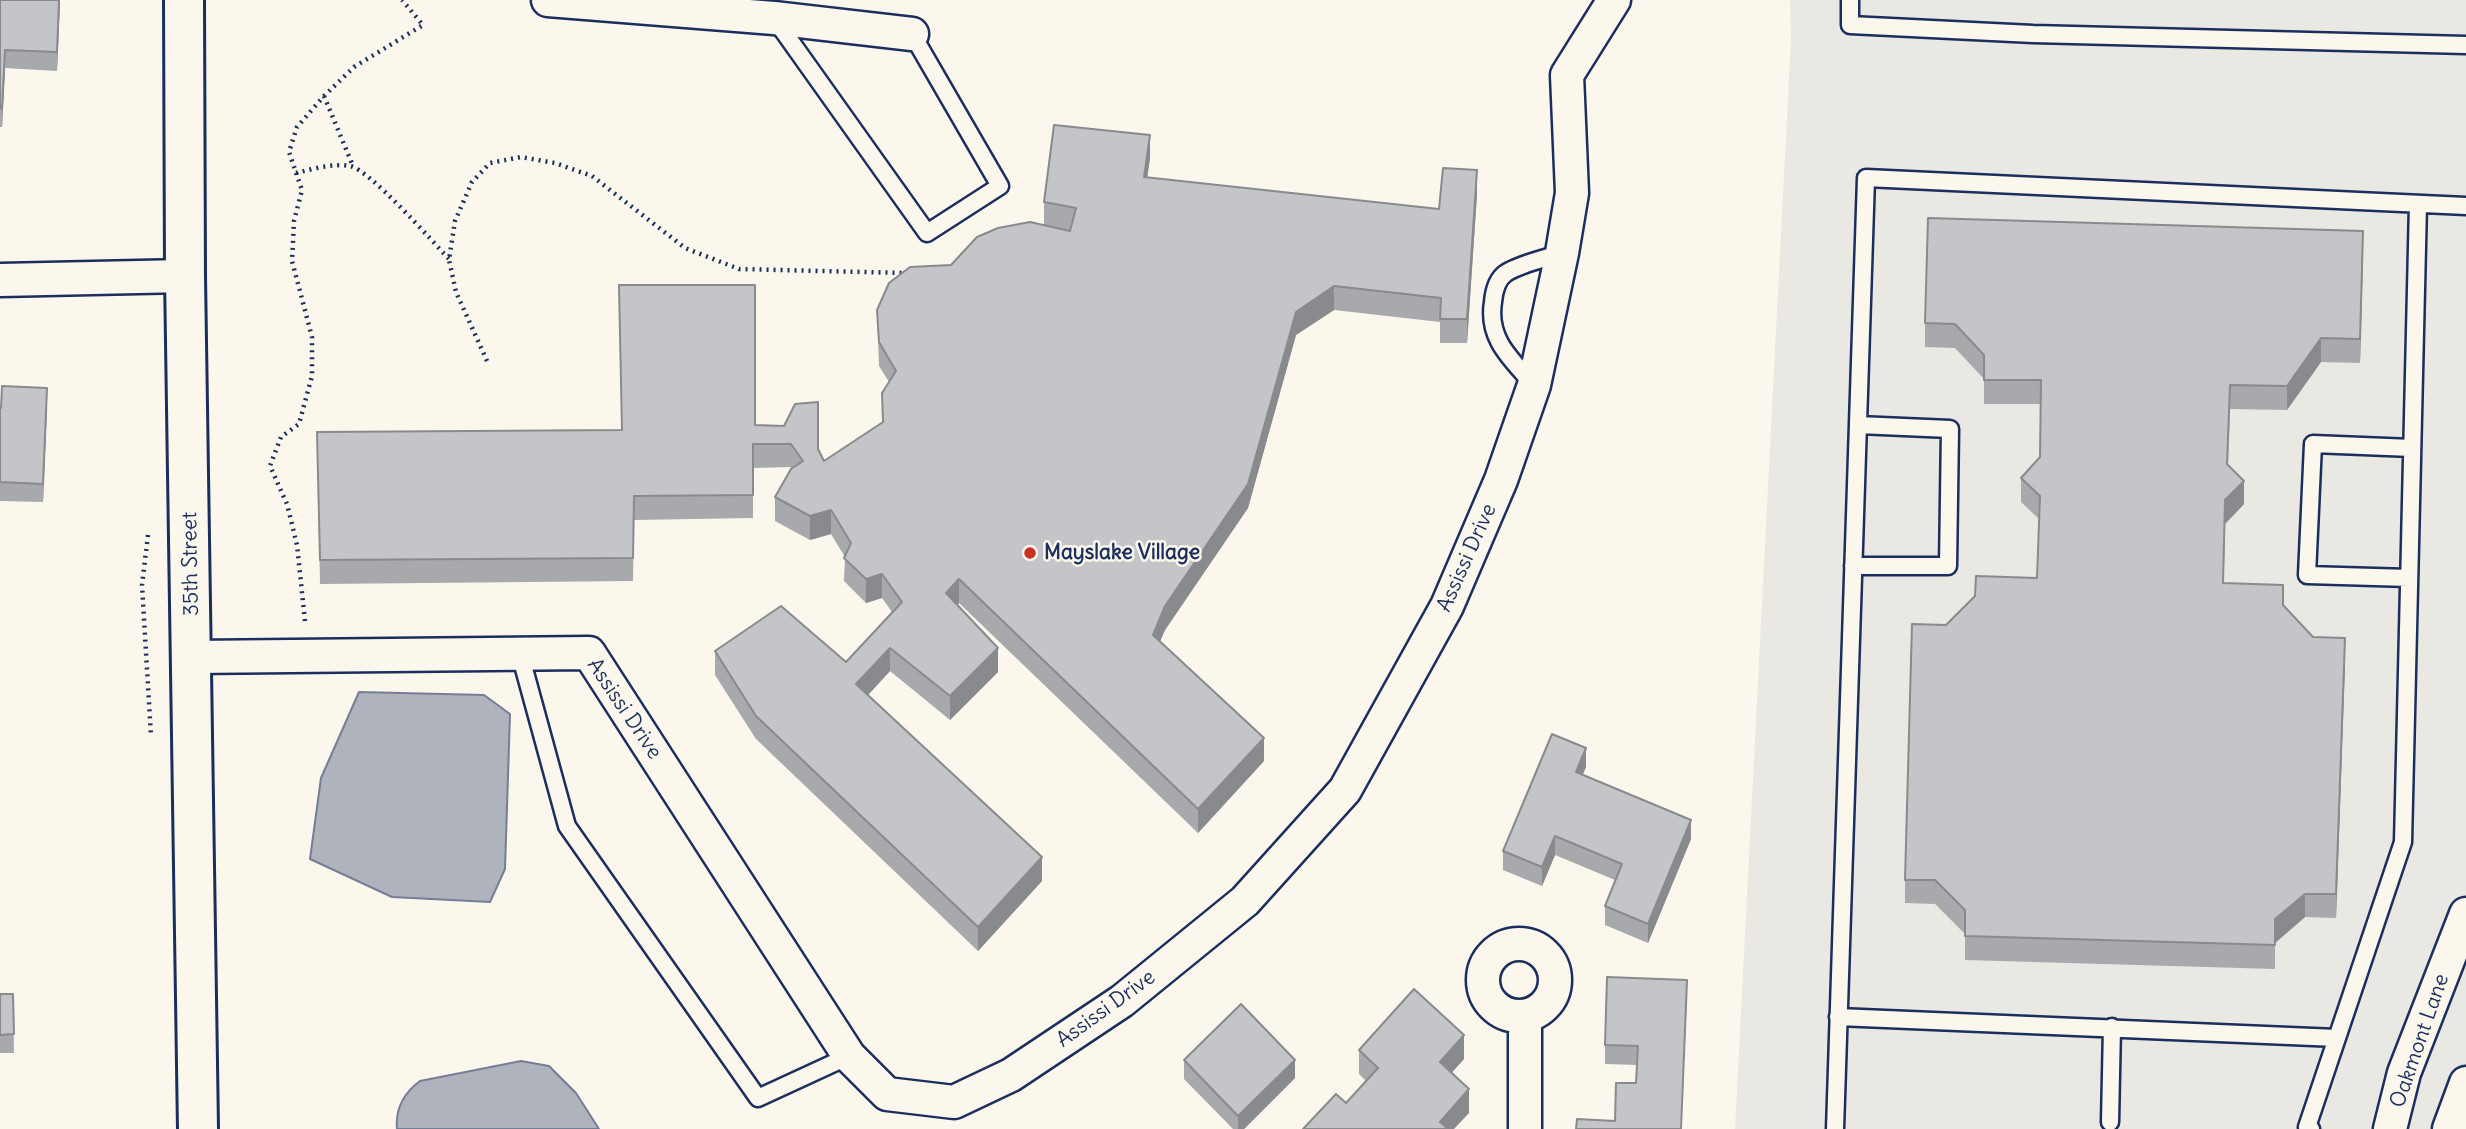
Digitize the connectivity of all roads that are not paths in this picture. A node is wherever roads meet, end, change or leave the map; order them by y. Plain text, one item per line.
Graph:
1 (184, 0) edge
2 (548, 0) edge
3 (1614, 0) edge
4 (1850, 0) edge
5 (774, 18) junction
6 (912, 34) joint
7 (2466, 46) edge
8 (2418, 204) junction
9 (2466, 206) edge
10 (1562, 253) junction
11 (185, 276) junction
12 (0, 280) edge
13 (1534, 385) junction
14 (1858, 425) junction
15 (2412, 448) junction
16 (1853, 566) junction
17 (2409, 578) junction
18 (520, 654) junction
19 (192, 657) junction
20 (2466, 914) edge
21 (1525, 1017) dead end
22 (1838, 1017) junction
23 (2112, 1027) junction
24 (2337, 1038) junction
25 (849, 1056) junction
26 (2466, 1083) edge
27 (2110, 1122) dead end
28 (198, 1129) edge
29 (1525, 1129) edge
30 (1835, 1129) edge
31 (2311, 1129) edge
32 (2390, 1129) edge
33 (2449, 1129) edge

1 - 11 street, 35th Street
2 - 5 street
3 - 10 street, Assissi Drive
4 - 7 lane
5 - 6 street
5 - 6 lane
8 - 9 lane
8 - 14 lane
8 - 15 lane
10 - 13 street, Assissi Drive
10 - 13 lane
11 - 12 street
11 - 19 street, 35th Street
13 - 25 street, Assissi Drive
14 - 16 lane
14 - 16 lane
15 - 17 lane
15 - 17 lane
16 - 22 lane
17 - 24 lane
18 - 19 street, Assissi Drive
18 - 25 street, Assissi Drive
18 - 25 lane
19 - 28 street, 35th Street
20 - 32 street, Oakmont Lane
21 - 29 street
22 - 23 lane
22 - 30 lane
23 - 24 lane
23 - 27 lane
24 - 31 lane
26 - 33 street

